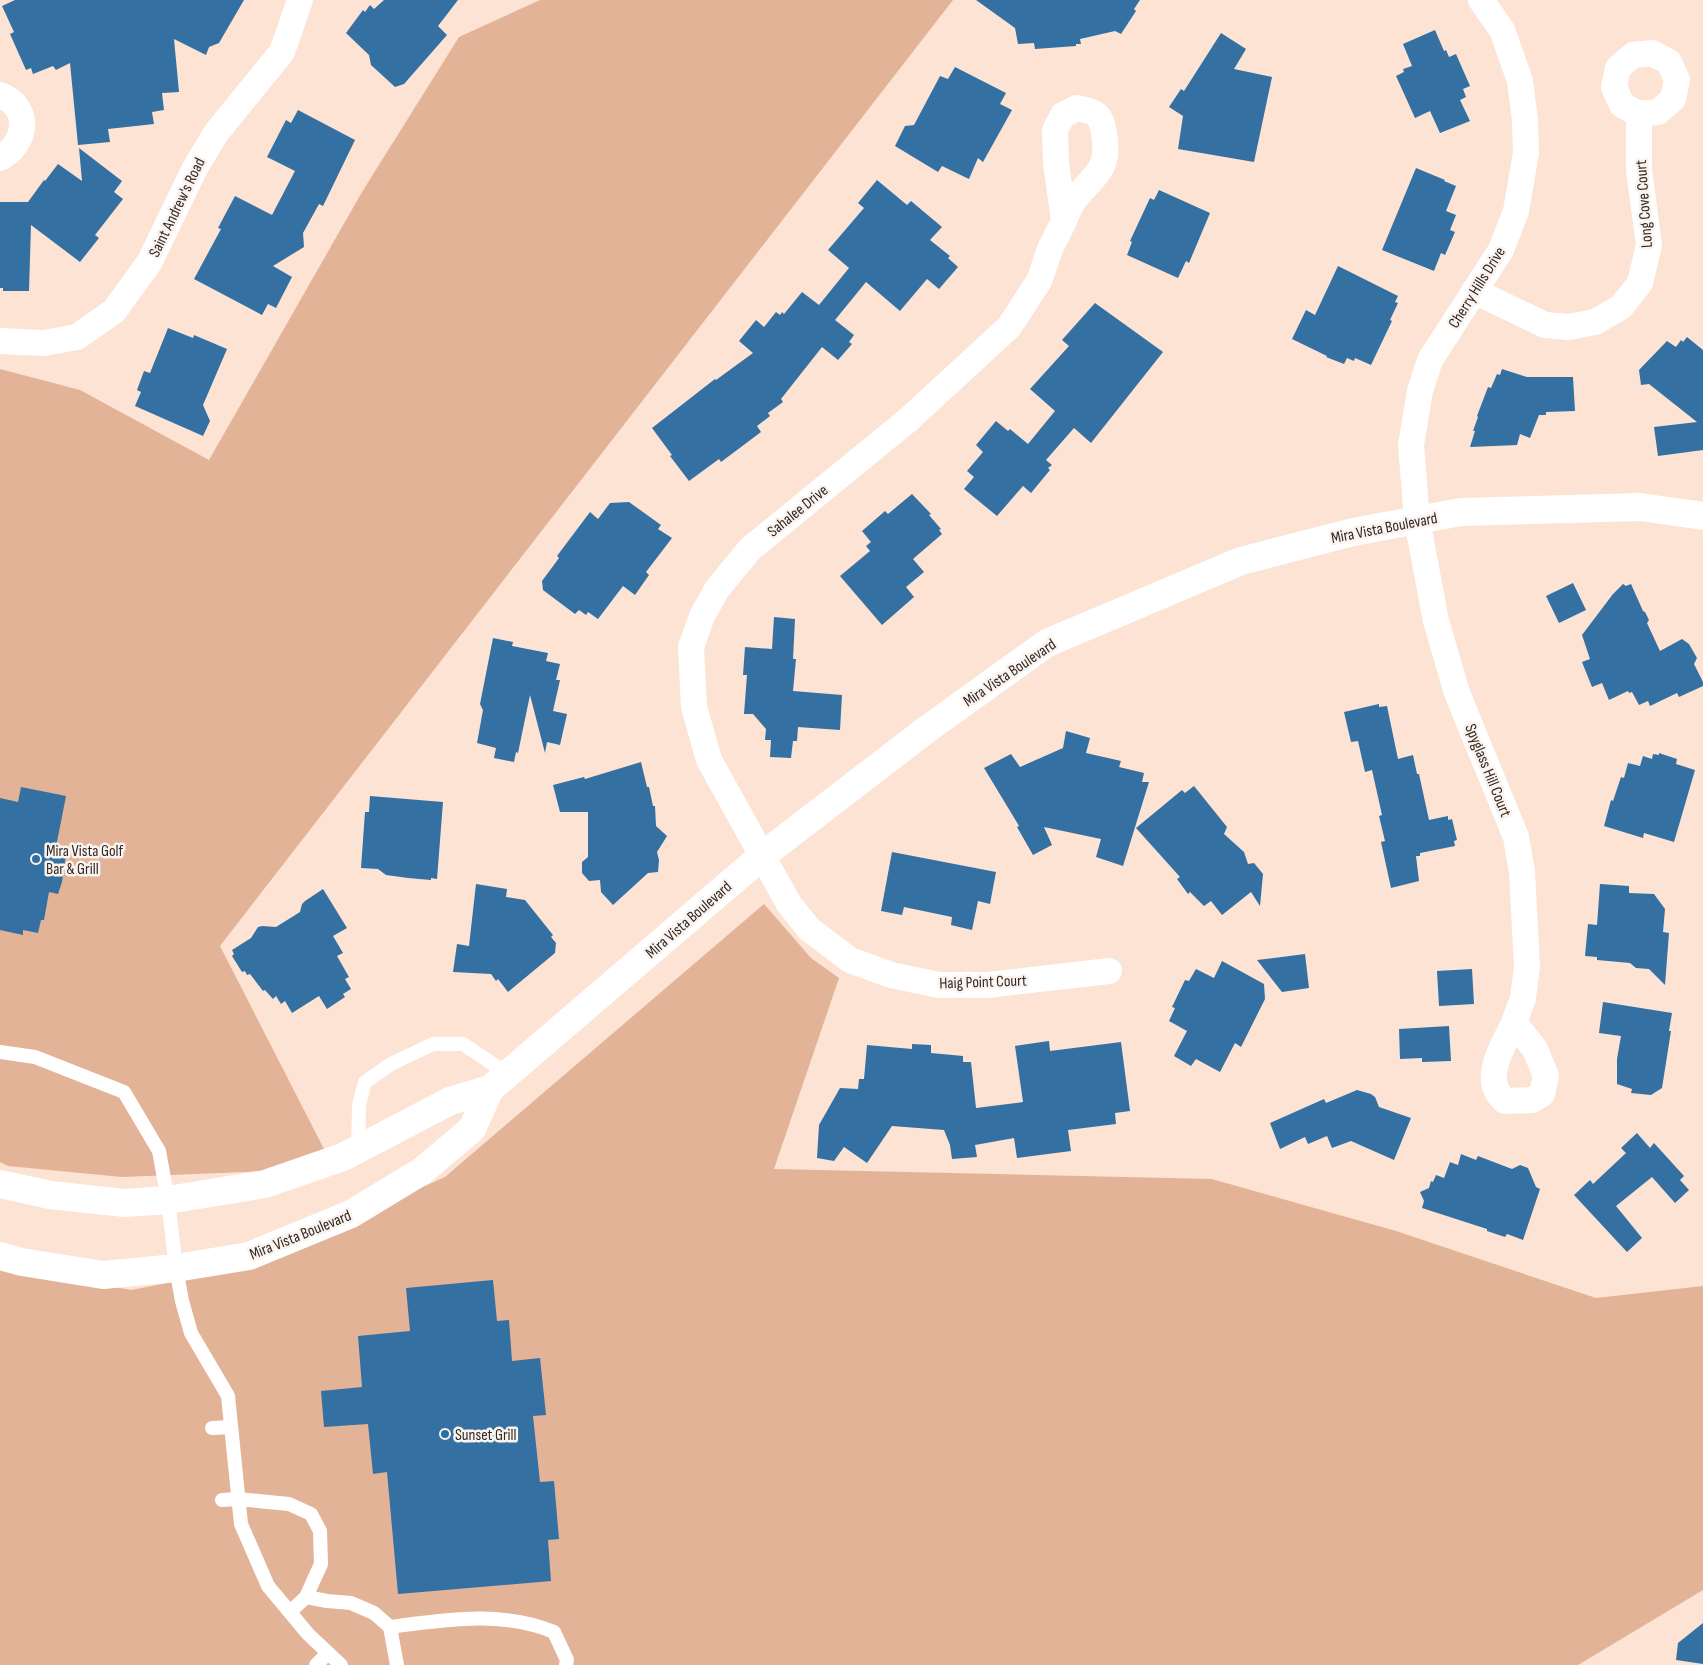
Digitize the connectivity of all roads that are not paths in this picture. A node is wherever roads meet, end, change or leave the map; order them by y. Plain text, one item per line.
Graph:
1 (300, 0) edge
2 (1481, 0) edge
3 (0, 96) edge
4 (1639, 114) dead end
5 (0, 158) edge
6 (1064, 221) dead end
7 (1474, 291) junction
8 (0, 341) edge
9 (1703, 516) edge
10 (1417, 520) junction
11 (762, 856) junction
12 (1109, 971) dead end
13 (1514, 1023) dead end
14 (0, 1052) edge
15 (499, 1081) junction
16 (358, 1149) junction
17 (0, 1184) edge
18 (168, 1200) junction
19 (0, 1256) edge
20 (176, 1268) junction
21 (231, 1427) junction
22 (212, 1428) dead end
23 (237, 1498) junction
24 (222, 1500) dead end
25 (306, 1597) junction
26 (290, 1612) junction
27 (390, 1627) junction
28 (328, 1653) junction
29 (316, 1665) edge
30 (341, 1665) edge
31 (397, 1665) edge
32 (566, 1665) edge

1 - 8 street, Saint Andrew's Road
2 - 7 street, Cherry Hills Drive
3 - 5 street
4 - 7 street, Long Cove Court
6 - 11 street, Sahalee Drive
7 - 10 street, Cherry Hills Drive
9 - 10 street, Mira Vista Boulevard
10 - 11 street, Mira Vista Boulevard
10 - 13 street, Spyglass Hill Court
11 - 12 street, Haig Point Court
11 - 15 street, Mira Vista Boulevard
14 - 18 lane
15 - 16 street, Mira Vista Boulevard
15 - 16 lane
15 - 20 street, Mira Vista Boulevard
16 - 18 street, Mira Vista Boulevard
17 - 18 street, Mira Vista Boulevard
18 - 20 lane
19 - 20 street, Mira Vista Boulevard
20 - 21 lane
21 - 22 lane
21 - 23 lane
23 - 24 lane
23 - 25 lane
23 - 26 lane
25 - 26 lane
25 - 27 lane
26 - 28 lane
27 - 31 lane
27 - 32 lane
28 - 29 lane
28 - 30 lane

